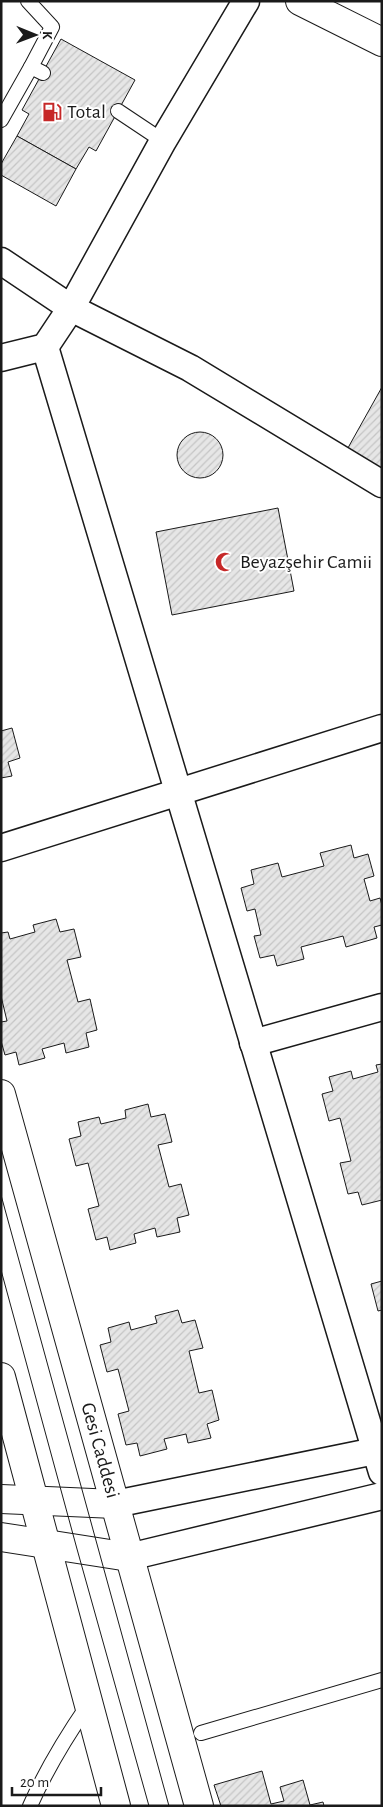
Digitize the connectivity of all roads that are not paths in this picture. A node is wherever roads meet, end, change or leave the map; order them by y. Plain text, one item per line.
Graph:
1 (28, 1) edge
2 (246, 1) edge
3 (300, 1) edge
4 (382, 42) edge
5 (118, 111) dead end
6 (1, 120) edge
7 (163, 141) junction
8 (1, 261) edge
9 (71, 308) junction
10 (45, 347) junction
11 (1, 358) edge
12 (382, 484) edge
13 (382, 728) edge
14 (178, 792) junction
15 (1, 848) edge
16 (382, 1007) edge
17 (253, 1043) junction
18 (1, 1094) edge
19 (1, 1377) edge
20 (378, 1461) edge
21 (382, 1496) edge
22 (1, 1499) edge
23 (34, 1502) junction
24 (115, 1504) junction
25 (1, 1537) edge
26 (46, 1544) junction
27 (129, 1557) junction
28 (382, 1680) edge
29 (88, 1705) junction
30 (201, 1733) dead end
31 (30, 1806) edge
32 (116, 1806) edge
33 (199, 1806) edge

1 - 6 lane
2 - 7 street
3 - 4 main road
5 - 7 lane
7 - 9 street
8 - 9 street
9 - 10 street
9 - 12 street
10 - 11 street
10 - 14 street
13 - 14 street
14 - 15 street
14 - 17 street
16 - 17 street
17 - 20 street
18 - 24 main road, Gesi Caddesi
19 - 23 main road
20 - 24 street
21 - 27 street
22 - 23 main road
23 - 24 main road
23 - 26 main road
24 - 27 main road, Gesi Caddesi
25 - 26 main road
26 - 27 main road
26 - 29 main road
27 - 33 main road, Gesi Caddesi
28 - 30 lane
29 - 31 lane
29 - 32 main road

